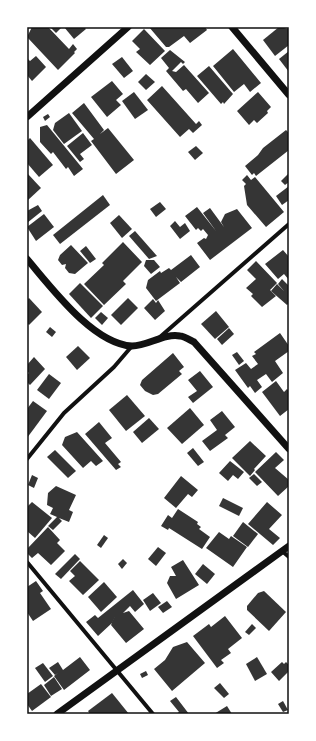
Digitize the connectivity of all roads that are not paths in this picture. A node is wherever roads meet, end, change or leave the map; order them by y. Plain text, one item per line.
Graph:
1 (128, 27) edge
2 (232, 27) edge
3 (289, 95) edge
4 (27, 117) edge
5 (289, 224) edge
6 (27, 259) edge
7 (157, 340) junction
8 (132, 346) junction
9 (289, 449) edge
10 (27, 458) edge
11 (289, 546) edge
12 (282, 551) junction
13 (289, 558) edge
14 (27, 562) edge
15 (119, 670) junction
16 (57, 714) edge
17 (154, 714) edge

1 - 4 street
2 - 3 street
5 - 7 street
6 - 8 street
7 - 8 street
7 - 9 street
8 - 10 street
11 - 12 street
12 - 13 street
12 - 15 street
14 - 15 street
15 - 16 street
15 - 17 street

